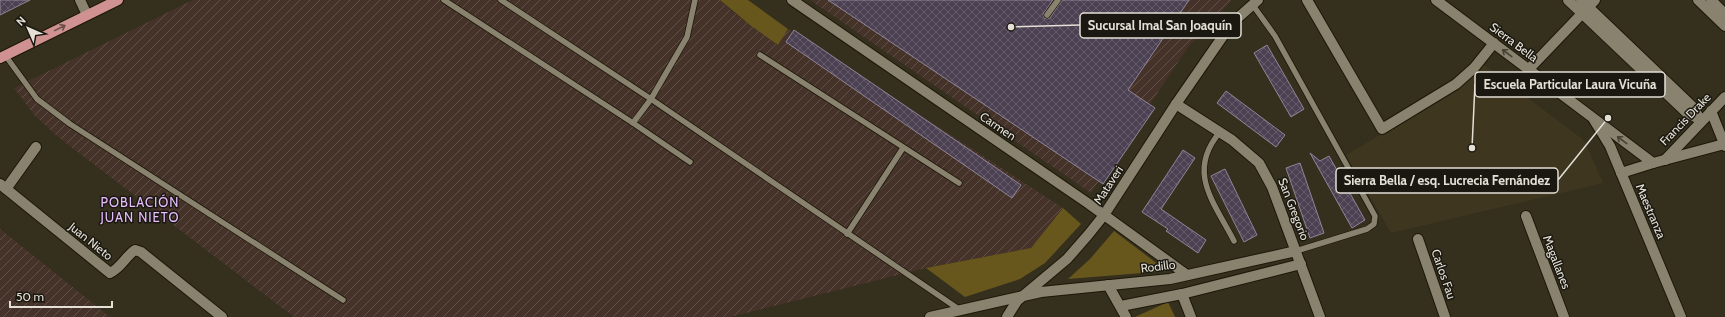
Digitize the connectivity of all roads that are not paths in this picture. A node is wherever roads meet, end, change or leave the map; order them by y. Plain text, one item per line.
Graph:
1 (80, 0) edge
2 (118, 0) edge
3 (444, 0) edge
4 (501, 0) edge
5 (695, 0) edge
6 (792, 0) edge
7 (1058, 0) edge
8 (1307, 0) edge
9 (1436, 0) edge
10 (1568, 0) edge
11 (1698, 0) edge
12 (1711, 0) edge
13 (1255, 2) edge
14 (1586, 5) edge
15 (1047, 14) dead end
16 (1725, 14) edge
17 (88, 15) junction
18 (1725, 26) edge
19 (1494, 43) junction
20 (760, 55) dead end
21 (3, 57) edge
22 (1528, 70) junction
23 (1725, 97) edge
24 (651, 99) junction
25 (1176, 104) junction
26 (1711, 111) junction
27 (1592, 118) junction
28 (1701, 120) junction
29 (633, 123) junction
30 (1220, 132) junction
31 (1724, 145) edge
32 (36, 147) dead end
33 (903, 148) junction
34 (1665, 160) junction
35 (690, 162) dead end
36 (1653, 163) junction
37 (1621, 173) junction
38 (960, 183) dead end
39 (3, 187) edge
40 (1104, 215) junction
41 (1526, 216) dead end
42 (847, 234) junction
43 (1418, 239) dead end
44 (1234, 241) dead end
45 (1296, 251) junction
46 (1301, 264) junction
47 (1187, 275) junction
48 (1108, 285) junction
49 (1182, 294) junction
50 (1022, 296) junction
51 (343, 300) dead end
52 (1121, 306) junction
53 (960, 310) junction
54 (222, 317) edge
55 (930, 317) edge
56 (969, 317) edge
57 (1007, 317) edge
58 (1126, 317) edge
59 (1191, 317) edge
60 (1320, 317) edge
61 (1445, 317) edge
62 (1564, 317) edge
63 (1681, 317) edge

1 - 17 street
2 - 17 main road
3 - 29 lane
4 - 24 lane
5 - 24 lane
6 - 40 street, Carmen
7 - 15 lane
8 - 19 street
9 - 19 street, Sierra Bella
10 - 14 street
11 - 18 street
12 - 16 street
13 - 25 street, Mataveri
13 - 45 lane
14 - 22 street
14 - 28 street
21 -> 17 main road
22 -> 19 street, Sierra Bella
20 - 33 lane
21 - 51 lane
22 - 27 street, Sierra Bella
23 - 26 street, Francis Drake
24 - 29 lane
24 - 42 lane
25 - 30 street, San Gregorio
25 - 40 street, Mataveri
26 - 28 street, Francis Drake
26 - 31 street
36 -> 27 street, Sierra Bella
27 - 37 street, Maestranza
28 - 34 street, Francis Drake
29 - 35 lane
30 - 44 lane
30 - 45 street, San Gregorio
31 - 34 street
32 - 39 street
33 - 38 lane
33 - 42 lane
34 - 36 street
36 - 37 street
37 - 63 street, Maestranza
39 - 54 street, Juan Nieto
40 - 47 street, Carmen
40 - 50 street, Mataveri
41 - 62 street, Magallanes
42 - 53 lane
43 - 61 street, Carlos Fau
45 - 46 street, San Gregorio
45 - 47 street, Rodillo
46 - 49 street
46 - 60 street, San Gregorio
47 - 48 street, Rodillo
48 - 50 street, Rodillo
48 - 52 street
49 - 52 street
49 - 59 street
50 - 53 street, Mataveri
50 - 57 street
52 - 58 street
53 - 55 street, Mataveri
53 - 56 street

